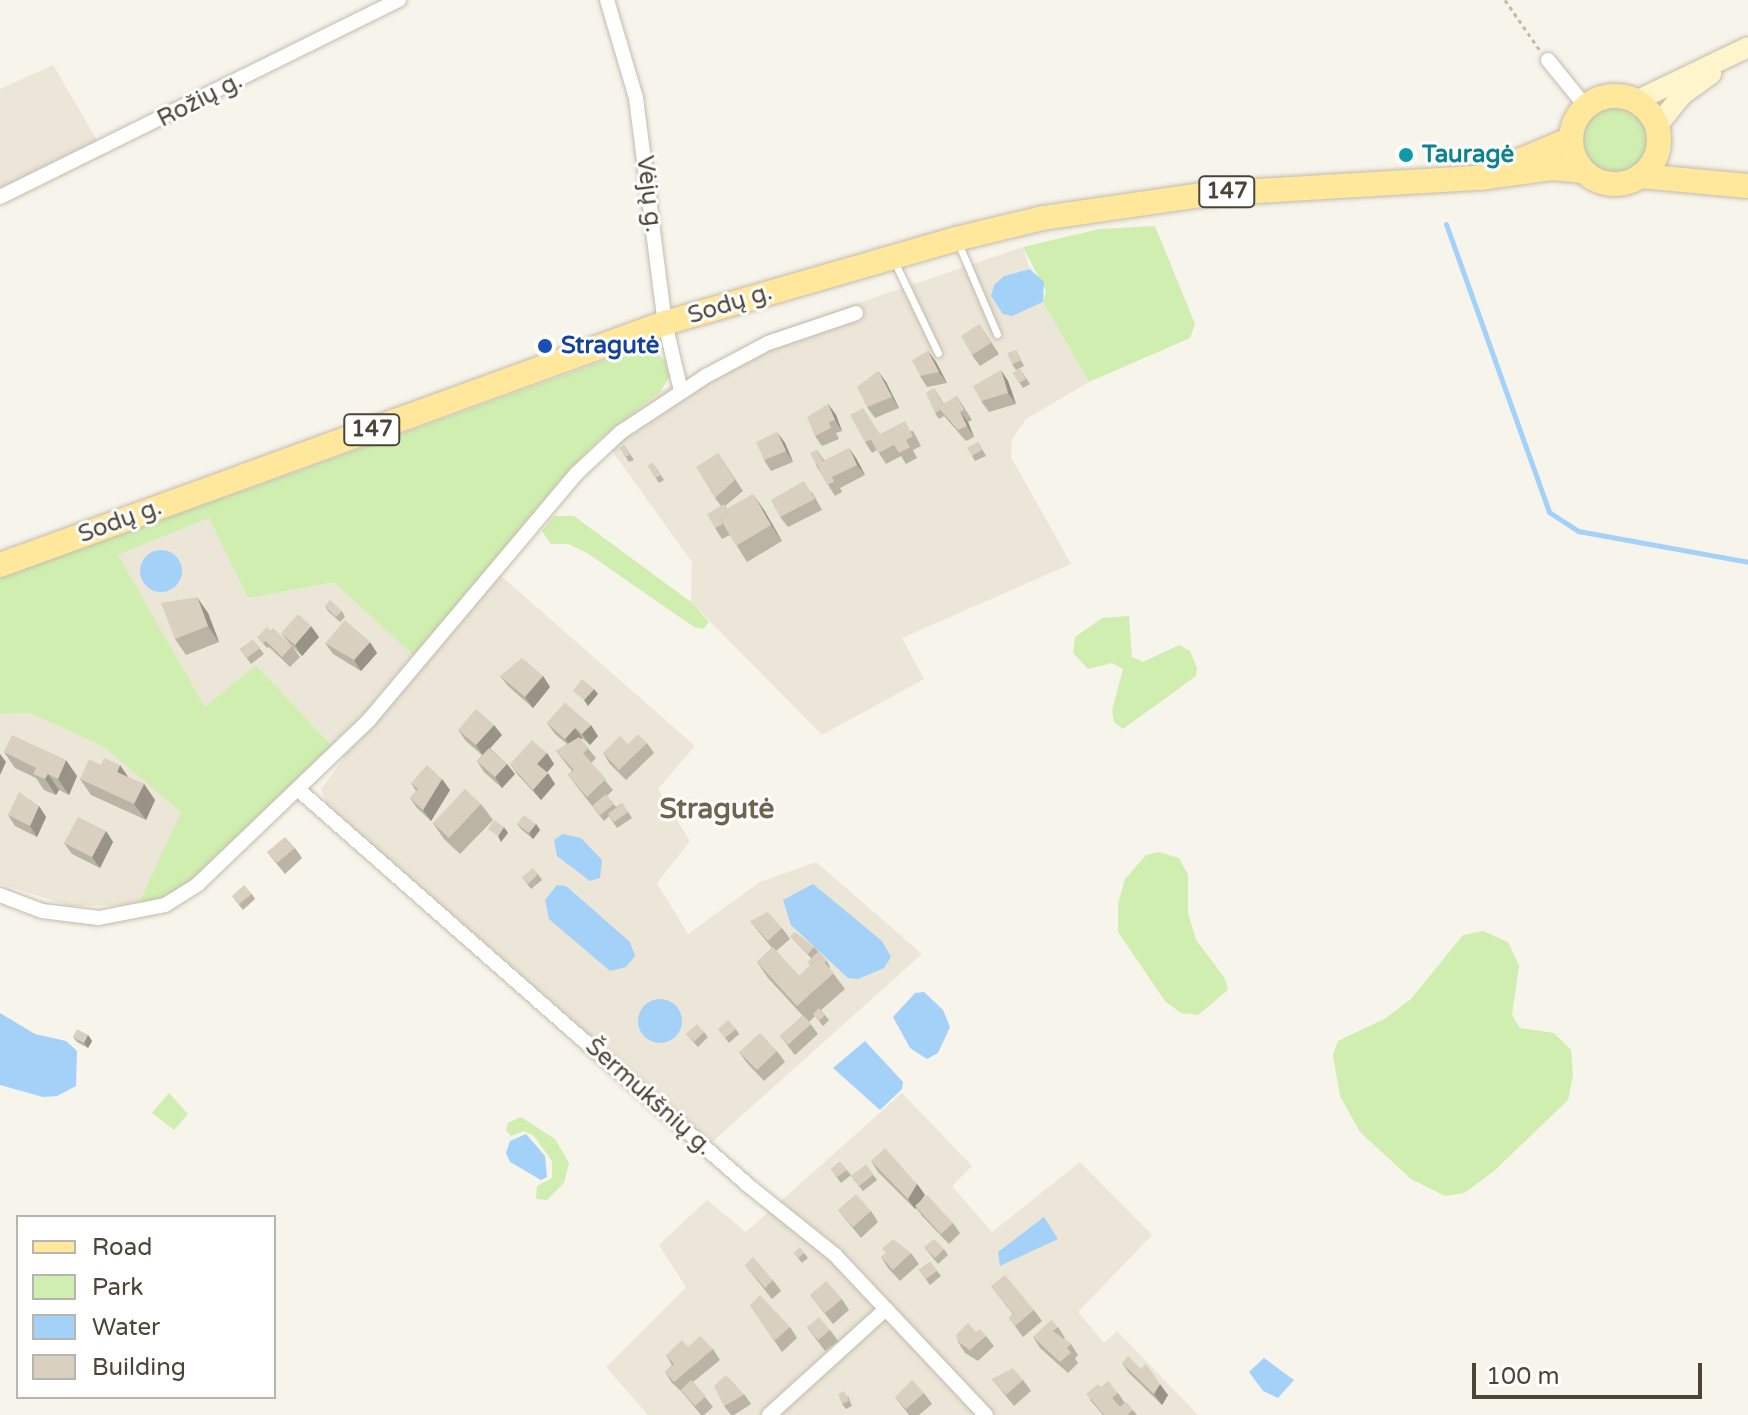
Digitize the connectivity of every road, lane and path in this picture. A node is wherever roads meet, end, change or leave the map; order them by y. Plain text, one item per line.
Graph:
1 (399, 0) edge
2 (607, 0) edge
3 (1505, 0) edge
4 (1748, 48) edge
5 (1548, 60) joint
6 (1636, 101) junction
7 (1586, 107) junction
8 (1658, 135) junction
9 (1571, 139) junction
10 (1583, 171) junction
11 (1640, 176) junction
12 (1443, 178) junction
13 (1748, 185) edge
14 (0, 197) edge
15 (956, 239) junction
16 (891, 255) junction
17 (856, 313) dead end
18 (665, 323) junction
19 (997, 334) dead end
20 (938, 353) dead end
21 (681, 391) junction
22 (0, 565) edge
23 (300, 791) junction
24 (0, 895) edge
25 (886, 1309) junction
26 (769, 1415) edge
27 (986, 1415) edge

1 - 14 street, Rožių g.
2 - 18 street, Vėjų g.
3 - 5 path
4 - 6 main road
4 - 8 main road
5 - 7 street
6 - 7 main road
6 - 8 main road, 147
7 - 9 main road
8 - 11 main road
8 - 13 main road, 147
9 - 10 main road
9 - 12 main road, Sodų g. / 147
10 - 11 main road, 147
10 - 12 main road, Sodų g. / 147
11 - 13 main road, 147
12 - 15 main road, Sodų g. / 147
15 - 16 main road, Sodų g. / 147
15 - 19 lane
16 - 18 main road, Sodų g. / 147
16 - 20 lane
17 - 21 street, Sodų g.
18 - 21 street, Vėjų g.
18 - 22 main road, Sodų g. / 147
21 - 23 street, Sodų g.
23 - 24 street, Sodų g.
23 - 25 street, Šermukšnių g.
25 - 26 street
25 - 27 street, Šermukšnių g.

